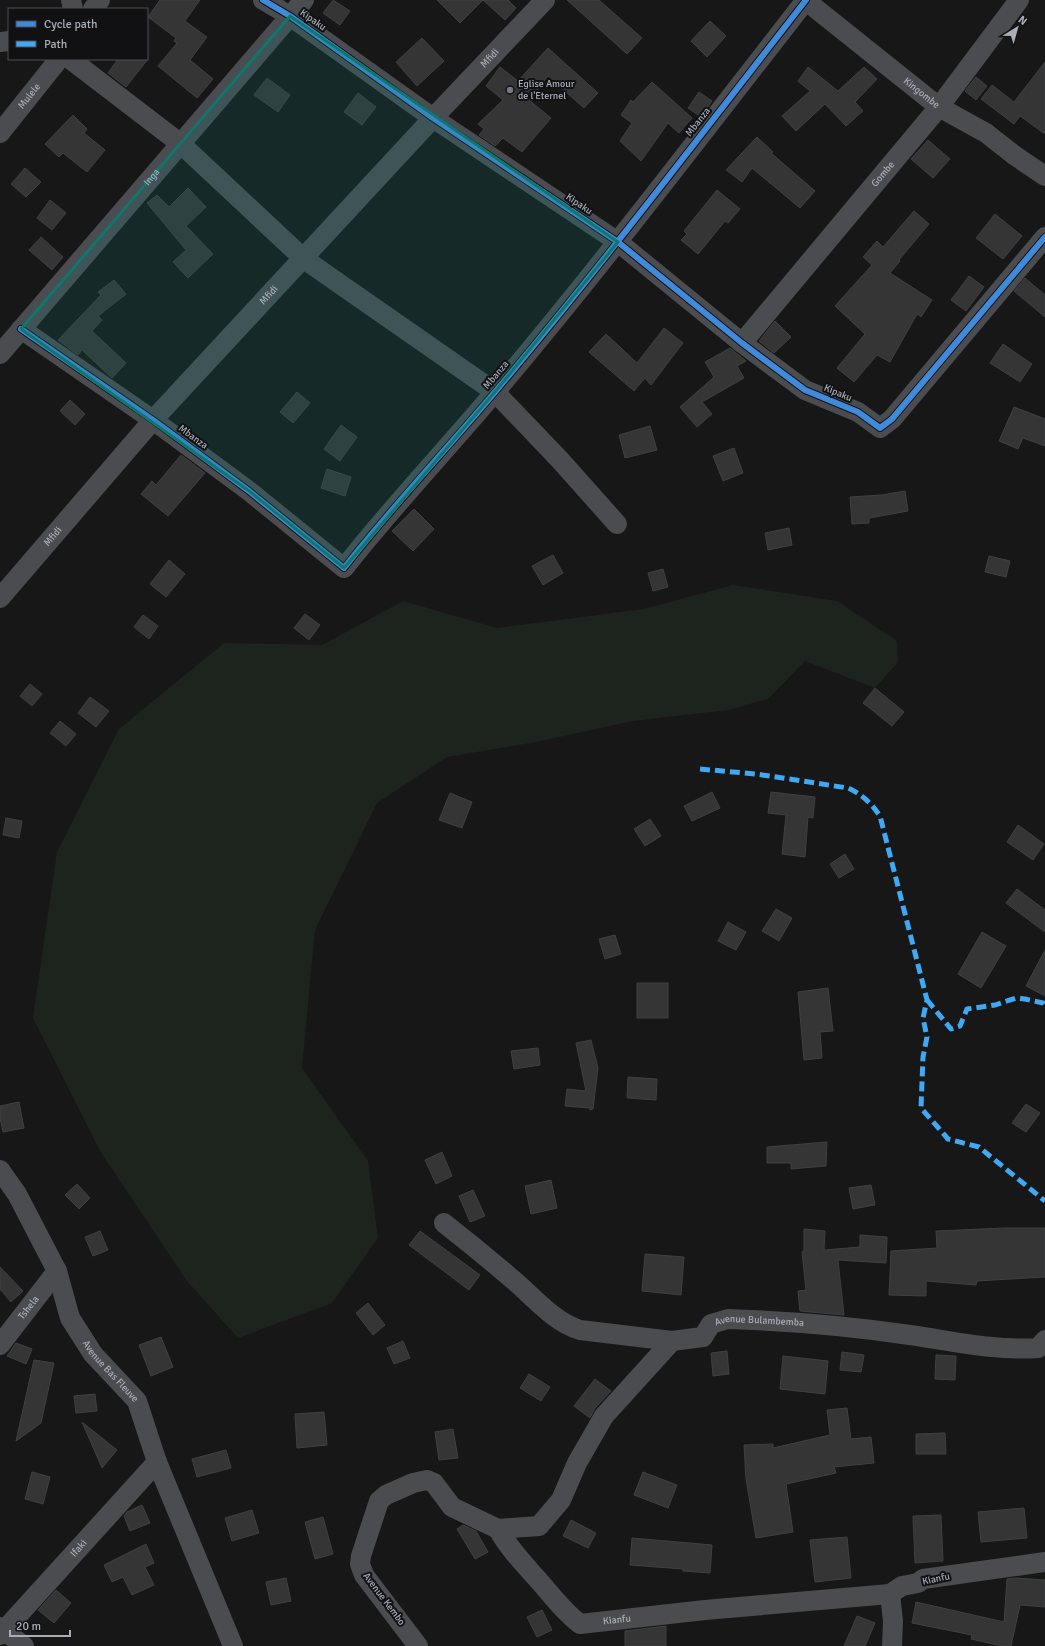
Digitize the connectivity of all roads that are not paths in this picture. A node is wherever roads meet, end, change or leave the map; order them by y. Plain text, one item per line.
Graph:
1 (100, 0) edge
2 (263, 0) edge
3 (304, 0) edge
4 (545, 0) edge
5 (805, 0) edge
6 (1019, 0) edge
7 (94, 8) edge
8 (290, 16) junction
9 (58, 60) edge
10 (71, 60) edge
11 (939, 107) junction
12 (433, 118) junction
13 (0, 133) edge
14 (181, 144) junction
15 (1045, 176) edge
16 (1045, 237) edge
17 (618, 242) junction
18 (304, 259) junction
19 (21, 329) junction
20 (742, 343) junction
21 (0, 354) edge
22 (495, 392) junction
23 (153, 420) junction
24 (617, 524) dead end
25 (0, 598) edge
26 (0, 1170) edge
27 (444, 1223) dead end
28 (57, 1271) junction
29 (1045, 1340) edge
30 (672, 1341) junction
31 (0, 1345) edge
32 (156, 1462) junction
33 (498, 1529) junction
34 (1045, 1562) edge
35 (890, 1594) junction
36 (1, 1631) edge
37 (24, 1646) edge
38 (233, 1646) edge
39 (418, 1646) edge
40 (892, 1646) edge

1 - 7 street
2 - 8 street, Kipaku
3 - 8 street, Inga
4 - 12 street, Mfidi
5 - 11 street, Kingombe
5 - 17 street, Mbanza
6 - 11 street, Gombe
8 - 12 street, Kipaku
8 - 14 street, Inga
9 - 13 street, Mulele
10 - 14 street
11 - 15 street, Kingombe
11 - 20 street, Gombe
12 - 17 street, Kipaku
12 - 18 street, Mfidi
14 - 18 street
14 - 19 street, Inga
16 - 20 street, Kipaku
17 - 20 street, Kipaku
17 - 22 street, Mbanza
18 - 22 street
18 - 23 street, Mfidi
19 - 21 street, Inga
19 - 23 street
22 - 23 street, Mbanza
22 - 24 street
23 - 25 street, Mfidi
26 - 28 street, Avenue Bas Fleuve
27 - 30 street, Avenue Bulambemba
28 - 31 street, Tshela
28 - 32 street, Avenue Bas Fleuve
29 - 30 street, Avenue Bulambemba
30 - 33 street
32 - 36 street, Ifaki
32 - 38 street, Avenue Bas Fleuve
33 - 35 street, Kianfu
33 - 39 street, Avenue Kembo
34 - 35 street, Kianfu
35 - 40 street
36 - 37 street

